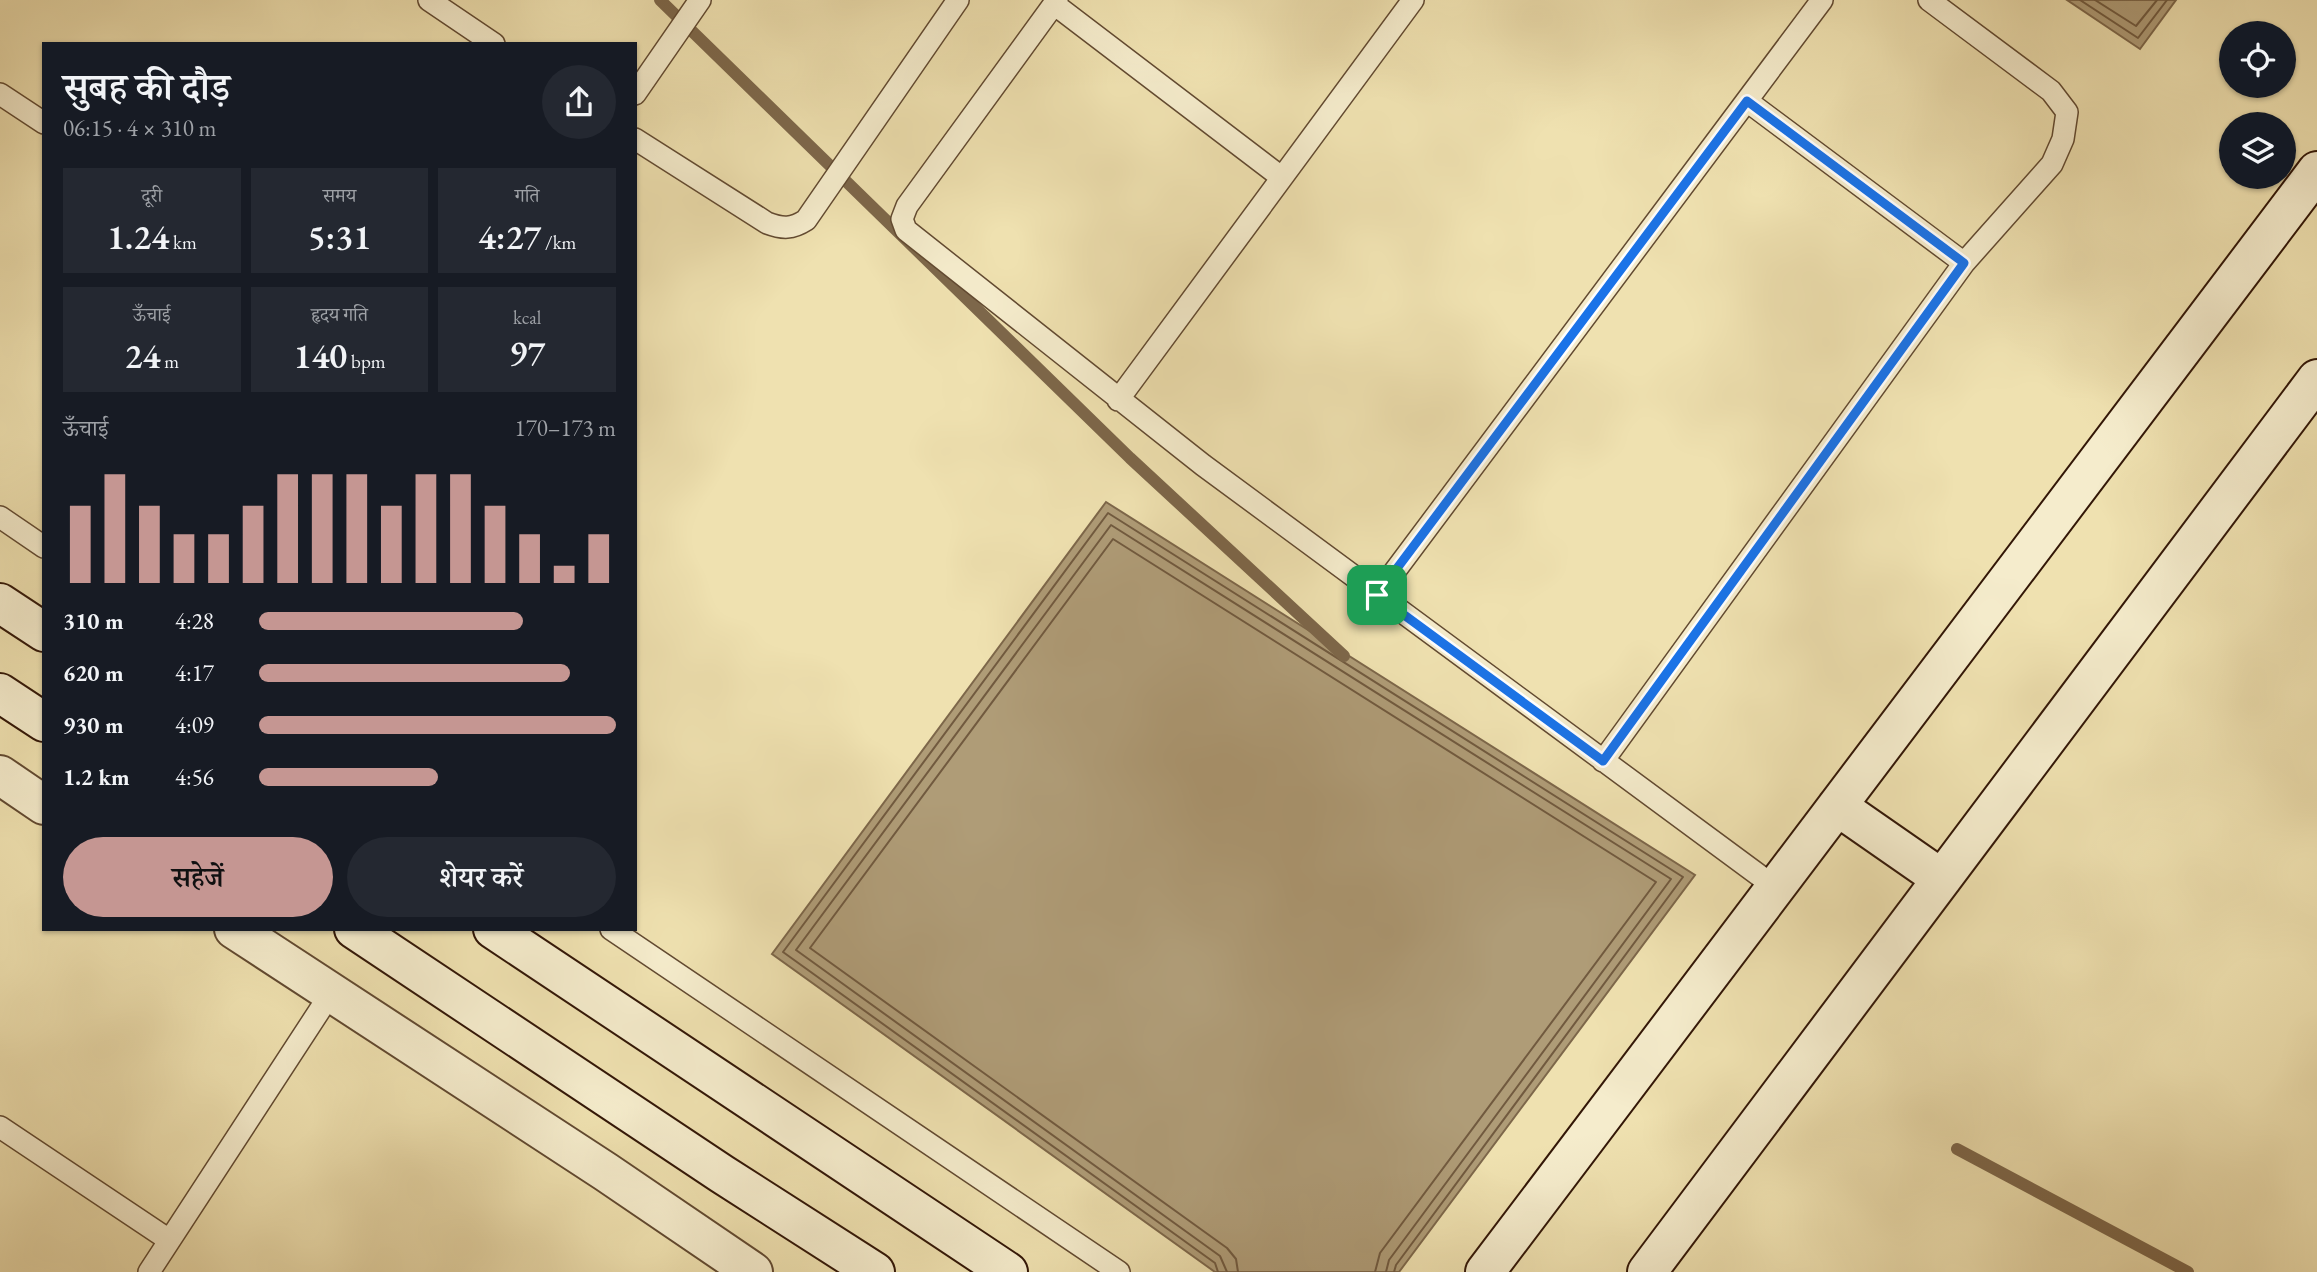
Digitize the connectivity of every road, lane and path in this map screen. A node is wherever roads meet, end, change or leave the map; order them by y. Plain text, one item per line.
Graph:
1 (429, 0) edge
2 (699, 0) edge
3 (958, 0) edge
4 (1413, 0) edge
5 (1822, 0) edge
6 (1929, 0) edge
7 (1055, 2) edge
8 (460, 8) edge
9 (492, 42) edge
10 (637, 91) edge
11 (0, 94) edge
12 (1747, 101) junction
13 (42, 122) edge
14 (637, 140) edge
15 (2317, 171) edge
16 (1281, 177) junction
17 (1964, 263) junction
18 (2317, 379) edge
19 (1118, 400) junction
20 (0, 517) edge
21 (42, 546) edge
22 (1377, 595) junction
23 (0, 603) edge
24 (42, 631) edge
25 (0, 693) edge
26 (42, 721) edge
27 (1603, 761) junction
28 (0, 775) edge
29 (42, 804) edge
30 (1837, 806) junction
31 (1942, 880) junction
32 (1775, 887) junction
33 (237, 931) edge
34 (357, 931) edge
35 (496, 931) edge
36 (614, 931) edge
37 (331, 993) junction
38 (0, 1127) edge
39 (169, 1240) junction
40 (149, 1272) edge
41 (753, 1272) edge
42 (875, 1272) edge
43 (1007, 1272) edge
44 (1119, 1272) edge
45 (1485, 1272) edge
46 (1647, 1272) edge

1 - 8 lane
2 - 10 lane
3 - 14 lane
4 - 16 lane
5 - 12 lane
6 - 17 lane
7 - 16 lane
7 - 19 lane
8 - 9 lane
11 - 13 lane
12 - 17 lane
12 - 22 lane
15 - 30 street
16 - 19 lane
17 - 27 lane
18 - 31 street
19 - 22 lane
20 - 21 lane
22 - 27 lane
23 - 24 street
25 - 26 street
27 - 32 lane
28 - 29 street
30 - 31 street
30 - 32 street
31 - 46 street
32 - 45 street
33 - 37 street
34 - 42 street
35 - 43 street
36 - 44 lane
37 - 39 lane
37 - 41 street
38 - 39 lane
39 - 40 lane

